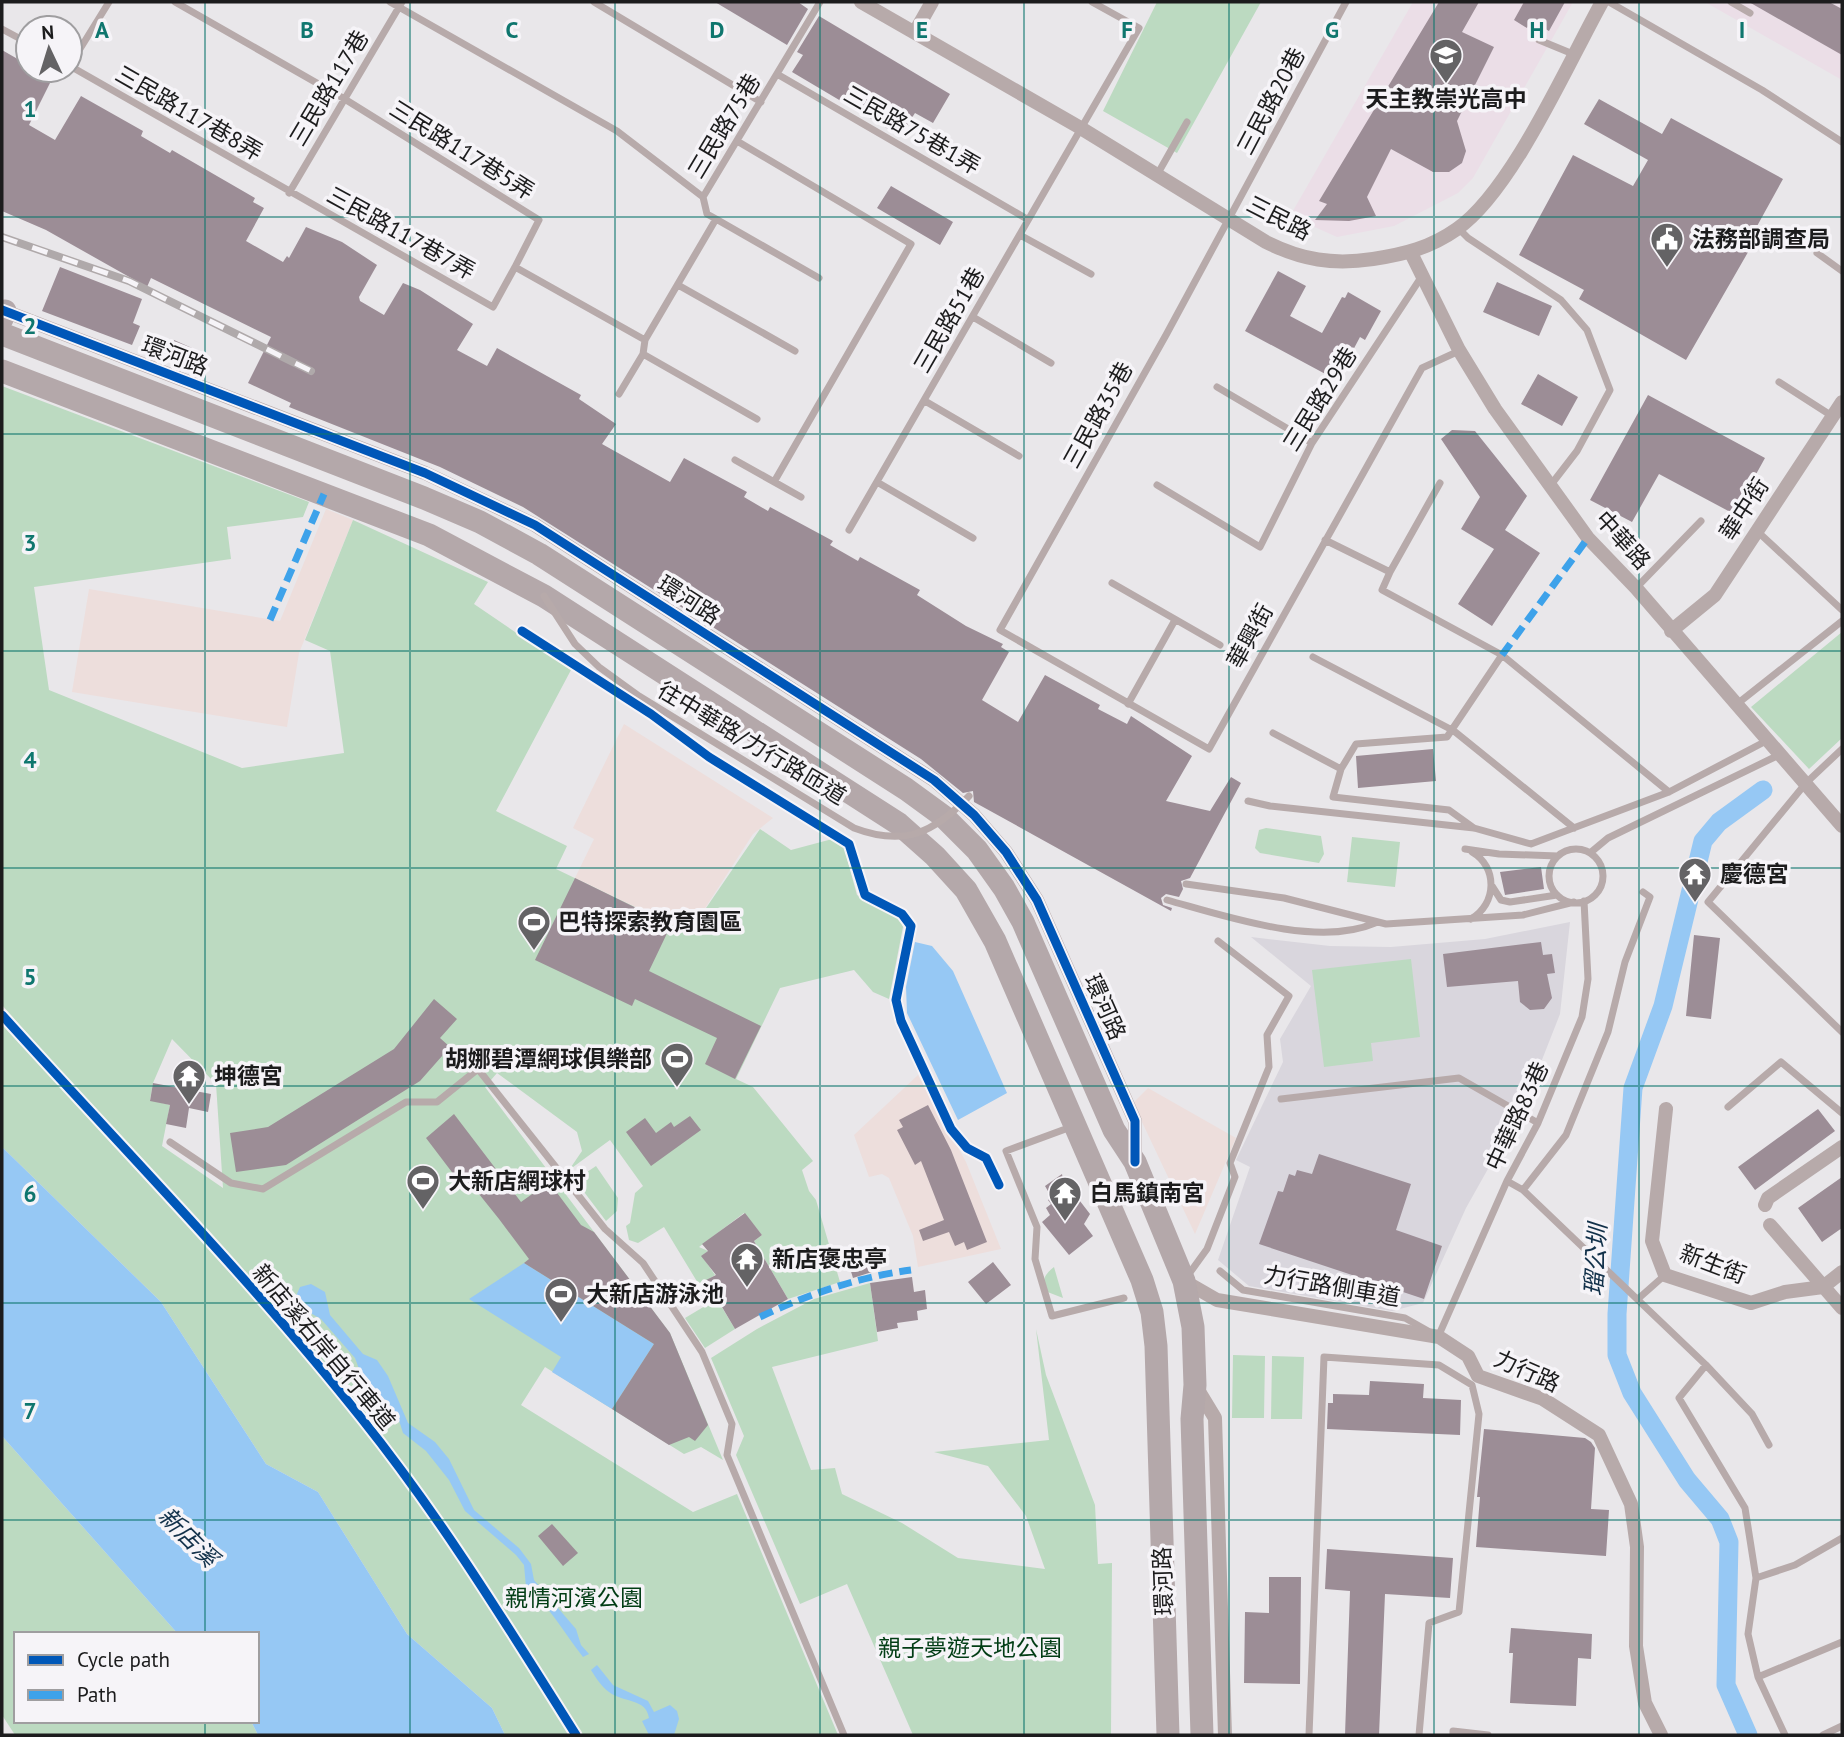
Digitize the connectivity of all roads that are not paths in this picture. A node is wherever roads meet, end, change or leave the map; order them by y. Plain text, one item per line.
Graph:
1 (110, 2) edge
2 (175, 2) edge
3 (390, 2) edge
4 (594, 2) edge
5 (820, 2) edge
6 (861, 2) edge
7 (932, 2) edge
8 (1092, 2) edge
9 (1346, 2) edge
10 (1601, 2) edge
11 (1609, 2) edge
12 (1731, 2) edge
13 (401, 4) edge
14 (1750, 13) dead end
15 (915, 32) junction
16 (1539, 40) dead end
17 (84, 44) edge
18 (1573, 54) junction
19 (84, 74) edge
20 (777, 74) junction
21 (343, 98) junction
22 (761, 102) junction
23 (1187, 122) dead end
24 (1079, 127) junction
25 (737, 141) junction
26 (1842, 142) edge
27 (1157, 174) junction
28 (289, 194) junction
29 (704, 197) junction
30 (1230, 218) junction
31 (716, 219) junction
32 (1027, 219) junction
33 (1458, 228) junction
34 (1020, 235) junction
35 (1411, 253) junction
36 (1817, 253) dead end
37 (515, 267) junction
38 (1842, 271) edge
39 (1091, 274) dead end
40 (1422, 276) junction
41 (820, 278) dead end
42 (678, 285) junction
43 (3, 313) edge
44 (973, 317) junction
45 (2, 334) edge
46 (645, 341) junction
47 (1459, 350) junction
48 (794, 351) dead end
49 (643, 354) junction
50 (1051, 363) dead end
51 (2, 371) edge
52 (1779, 382) dead end
53 (1217, 387) dead end
54 (619, 394) dead end
55 (925, 401) junction
56 (1842, 402) edge
57 (1832, 416) junction
58 (757, 419) dead end
59 (1312, 443) junction
60 (1019, 456) dead end
61 (735, 460) dead end
62 (877, 481) junction
63 (775, 482) junction
64 (1440, 483) dead end
65 (1157, 485) dead end
66 (1550, 487) junction
67 (801, 497) dead end
68 (1701, 521) dead end
69 (849, 530) dead end
70 (1757, 531) junction
71 (972, 538) dead end
72 (1325, 540) junction
73 (1390, 572) junction
74 (1112, 583) dead end
75 (1636, 588) junction
76 (544, 596) junction
77 (1842, 608) edge
78 (1175, 620) junction
79 (1842, 621) edge
80 (1000, 630) joint
81 (1671, 631) junction
82 (1220, 645) dead end
83 (1502, 655) junction
84 (1313, 657) dead end
85 (1128, 704) junction
86 (1737, 704) junction
87 (1454, 731) junction
88 (1273, 733) dead end
89 (1769, 740) junction
90 (1842, 749) edge
91 (1781, 754) junction
92 (1340, 769) junction
93 (1806, 783) junction
94 (1669, 792) junction
95 (969, 796) dead end
96 (1248, 801) dead end
97 (1842, 826) edge
98 (1474, 828) junction
99 (1574, 828) junction
100 (1590, 853) junction
101 (1558, 856) junction
102 (1186, 884) dead end
103 (1492, 886) junction
104 (1643, 892) dead end
105 (1557, 895) junction
106 (1167, 900) dead end
107 (1584, 901) junction
108 (1574, 902) junction
109 (1469, 920) junction
110 (1376, 923) junction
111 (1217, 942) dead end
112 (1842, 1032) edge
113 (1281, 1099) dead end
114 (1728, 1107) dead end
115 (1667, 1109) dead end
116 (1841, 1109) edge
117 (1538, 1123) junction
118 (1075, 1126) junction
119 (170, 1142) dead end
120 (1842, 1147) edge
121 (1135, 1162) junction
122 (1507, 1181) junction
123 (1523, 1190) junction
124 (1765, 1205) dead end
125 (1770, 1225) dead end
126 (1220, 1271) dead end
127 (1842, 1272) edge
128 (1665, 1275) junction
129 (1184, 1281) junction
130 (1823, 1287) junction
131 (1637, 1296) junction
132 (1124, 1298) dead end
133 (1842, 1308) edge
134 (1439, 1337) junction
135 (1706, 1365) junction
136 (1195, 1385) junction
137 (1769, 1445) dead end
138 (1842, 1538) edge
139 (1756, 1578) junction
140 (1842, 1642) edge
141 (1758, 1677) junction
142 (1842, 1726) edge
143 (844, 1735) edge
144 (1168, 1735) edge
145 (1202, 1735) edge
146 (1225, 1735) edge
147 (1308, 1735) edge
148 (1419, 1735) edge
149 (1453, 1735) edge
150 (1488, 1735) edge
151 (1661, 1735) edge
152 (1785, 1735) edge
153 (1823, 1735) edge

1 - 17 lane
2 - 21 lane
3 - 13 lane
4 - 22 lane
5 - 20 lane, 三民路75巷
6 - 15 street, 三民路
7 - 15 street
8 - 24 lane, 三民路51巷
9 - 30 lane, 三民路20巷
10 - 18 street, 三民路
11 - 26 lane
12 - 14 lane
13 - 21 lane, 三民路117巷
13 - 29 lane
15 - 24 street, 三民路
16 - 18 lane
18 - 33 street, 三民路
19 - 28 lane, 三民路117巷8弄
20 - 22 lane, 三民路75巷
20 - 32 lane, 三民路75巷1弄
21 - 28 lane, 三民路117巷
21 - 37 lane, 三民路117巷5弄
22 - 25 lane, 三民路75巷
23 - 27 lane
24 - 27 street, 三民路
24 - 32 lane, 三民路51巷
25 - 29 lane, 三民路75巷
25 - 63 lane
27 - 30 street, 三民路
28 - 37 lane, 三民路117巷7弄
29 - 31 lane, 三民路75巷
30 - 35 street, 三民路
30 - 80 lane, 三民路35巷
31 - 41 lane
31 - 42 lane
32 - 34 lane, 三民路51巷
33 - 35 street, 三民路
33 - 66 lane
34 - 39 lane
34 - 44 lane, 三民路51巷
35 - 40 street, 中華路
36 - 38 lane
37 - 46 lane
40 - 47 street, 中華路
40 - 59 lane, 三民路29巷
42 - 46 lane
42 - 48 lane
43 - 121 street, 環河路
44 - 50 lane
44 - 55 lane, 三民路51巷
45 - 121 highway, 環河路
46 - 49 lane
47 - 66 street, 中華路
47 - 72 lane, 華興街
49 - 54 lane
49 - 58 lane
51 - 76 highway, 環河路
52 - 57 lane
53 - 59 lane
55 - 60 lane
55 - 62 lane, 三民路51巷
56 - 57 street, 華中街
57 - 70 street, 華中街
59 - 65 lane, 三民路29巷
61 - 63 lane
62 - 69 lane, 三民路51巷
62 - 71 lane
63 - 67 lane
64 - 73 lane
66 - 75 street, 中華路
68 - 75 lane
70 - 77 lane
70 - 81 street, 華中街
72 - 73 lane
72 - 85 lane, 華興街
73 - 83 lane
74 - 78 lane
75 - 81 street, 中華路
76 - 95 lane, 往中華路/力行路匝道, bridge
76 - 118 highway, 環河路
78 - 82 lane
78 - 85 lane
79 - 86 lane
80 - 85 lane, 華興街
81 - 86 street, 中華路
83 - 87 lane
83 - 94 lane
84 - 87 lane
86 - 89 street, 中華路
87 - 92 lane
87 - 99 lane
88 - 92 lane
89 - 91 street, 中華路
89 - 94 lane
90 - 93 lane
91 - 93 street, 中華路
91 - 100 lane
92 - 98 lane
93 - 97 street, 中華路
93 - 112 lane
94 - 99 lane
96 - 98 lane
98 - 99 lane
100 - 101 lane
100 - 107 lane
101 - 103 lane
101 - 105 lane
102 - 110 lane
103 - 105 lane
103 - 109 lane
104 - 123 lane
105 - 108 lane
106 - 110 lane
107 - 108 lane
107 - 117 lane, 中華路83巷
108 - 109 lane
109 - 110 lane
111 - 129 lane
113 - 117 lane
114 - 116 lane
115 - 128 street, 新生街
117 - 122 lane, 中華路83巷
118 - 132 lane
118 - 144 highway, 環河路
119 - 143 lane
120 - 124 street
121 - 129 highway, 環河路
122 - 123 lane
122 - 134 lane, 中華路83巷
123 - 131 lane
125 - 130 street
126 - 134 lane, 力行路側車道
127 - 130 street
128 - 130 street, 新生街
128 - 131 lane
129 - 134 street, 力行路
129 - 136 highway, 環河路
130 - 133 street
131 - 135 lane
134 - 151 street, 力行路
135 - 137 lane
135 - 139 lane
136 - 145 highway, 環河路
136 - 146 street, 環河路
138 - 139 lane
139 - 141 lane
140 - 141 lane
141 - 152 lane
142 - 153 lane
147 - 148 lane
149 - 150 lane

